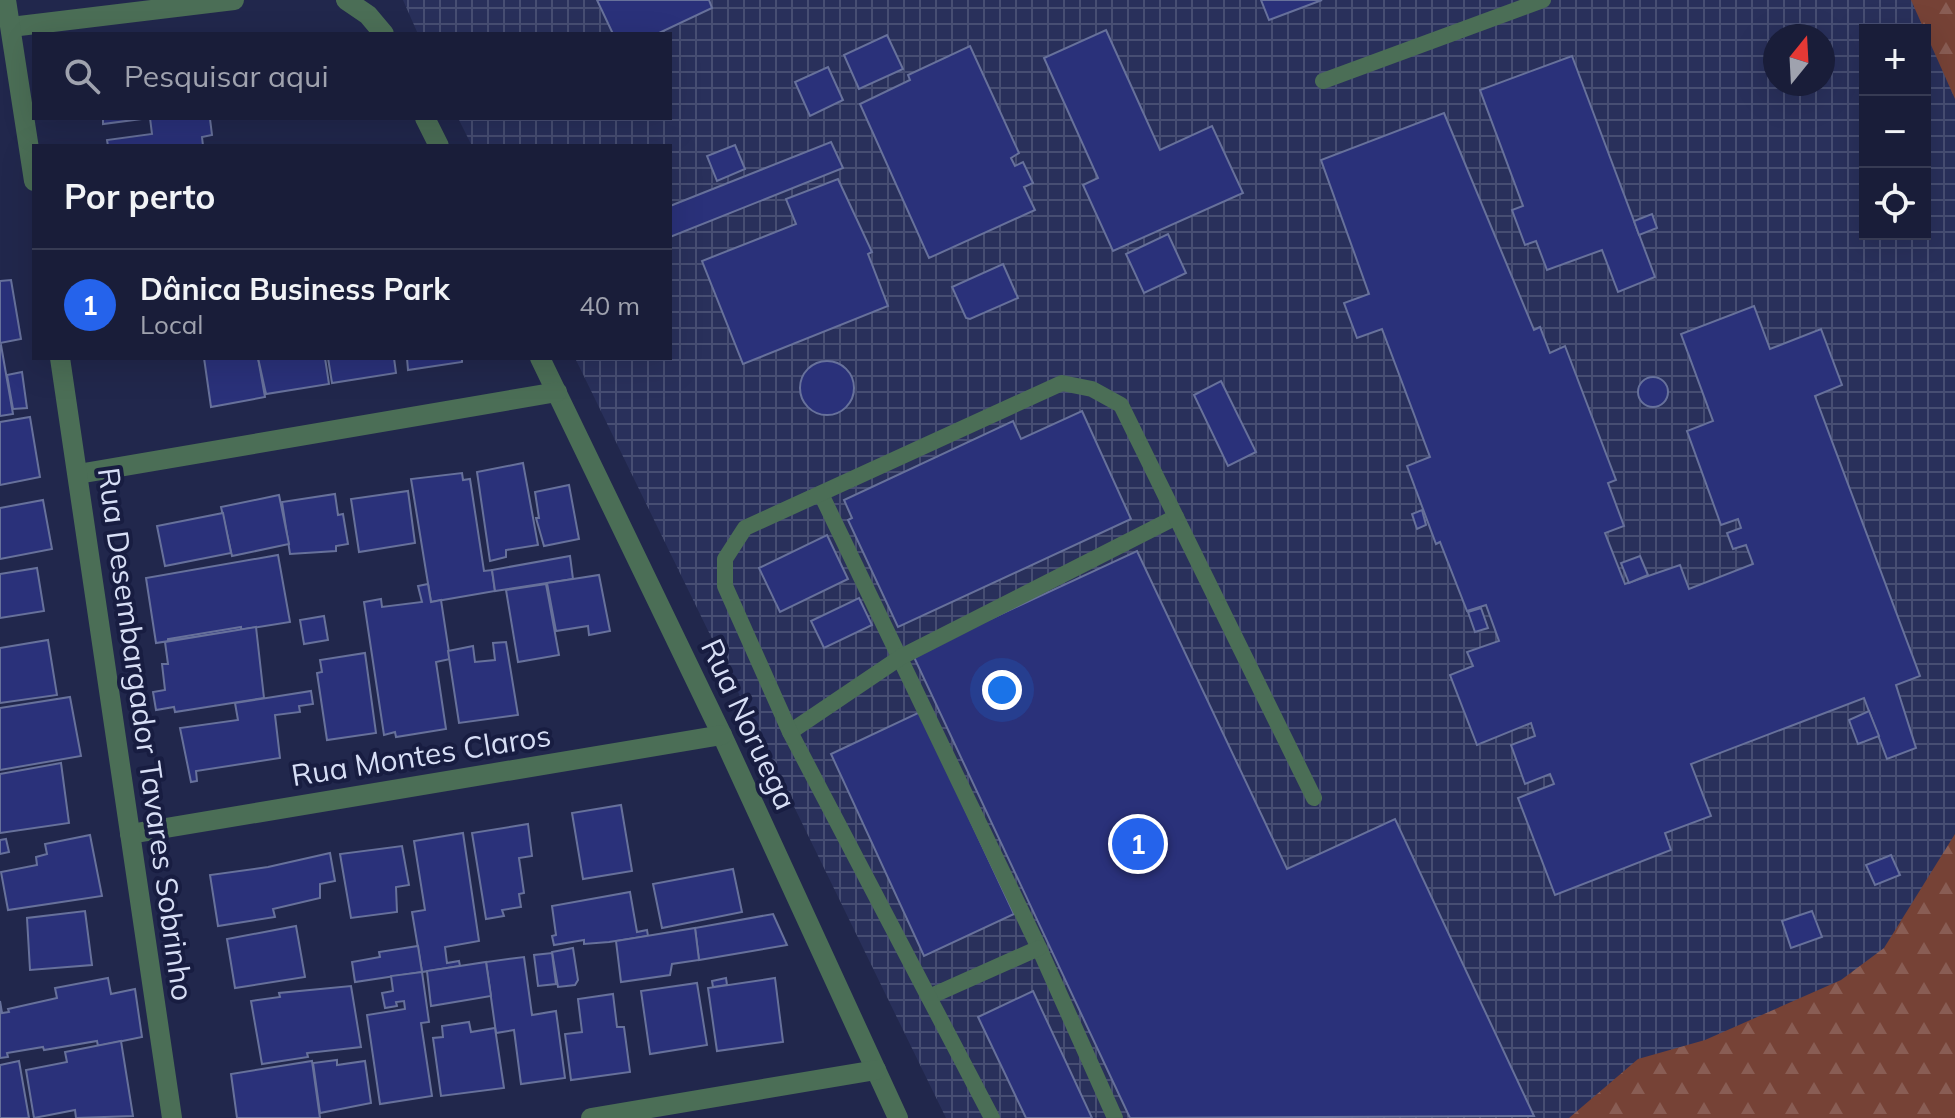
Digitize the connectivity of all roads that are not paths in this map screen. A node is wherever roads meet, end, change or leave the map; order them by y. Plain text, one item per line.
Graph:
1 (6, 0) edge
2 (234, 0) edge
3 (346, 0) edge
4 (1543, 0) edge
5 (11, 27) junction
6 (382, 32) edge
7 (1323, 81) dead end
8 (426, 120) edge
9 (438, 144) edge
10 (32, 168) edge
11 (60, 360) edge
12 (541, 360) edge
13 (557, 392) junction
14 (78, 474) junction
15 (821, 494) junction
16 (1176, 517) junction
17 (901, 657) junction
18 (790, 732) junction
19 (722, 735) junction
20 (1314, 798) dead end
21 (130, 834) junction
22 (1039, 948) junction
23 (929, 997) junction
24 (876, 1070) junction
25 (172, 1118) edge
26 (591, 1118) edge
27 (898, 1118) edge
28 (992, 1118) edge
29 (1115, 1118) edge

1 - 5 street
2 - 5 street
3 - 6 street
4 - 7 lane
5 - 10 street
8 - 9 street
11 - 14 street, Rua Desembargador Tavares Sobrinho
12 - 13 street, Rua Noruega
13 - 14 street
13 - 19 street, Rua Noruega
14 - 21 street, Rua Desembargador Tavares Sobrinho
15 - 16 lane
15 - 17 lane
15 - 18 lane
16 - 17 lane
16 - 20 lane
17 - 18 lane
17 - 22 lane
18 - 23 lane
19 - 21 street, Rua Montes Claros
19 - 24 street, Rua Noruega
21 - 25 street, Rua Desembargador Tavares Sobrinho
22 - 23 lane
22 - 29 lane
23 - 28 lane
24 - 26 street
24 - 27 street, Rua Noruega

